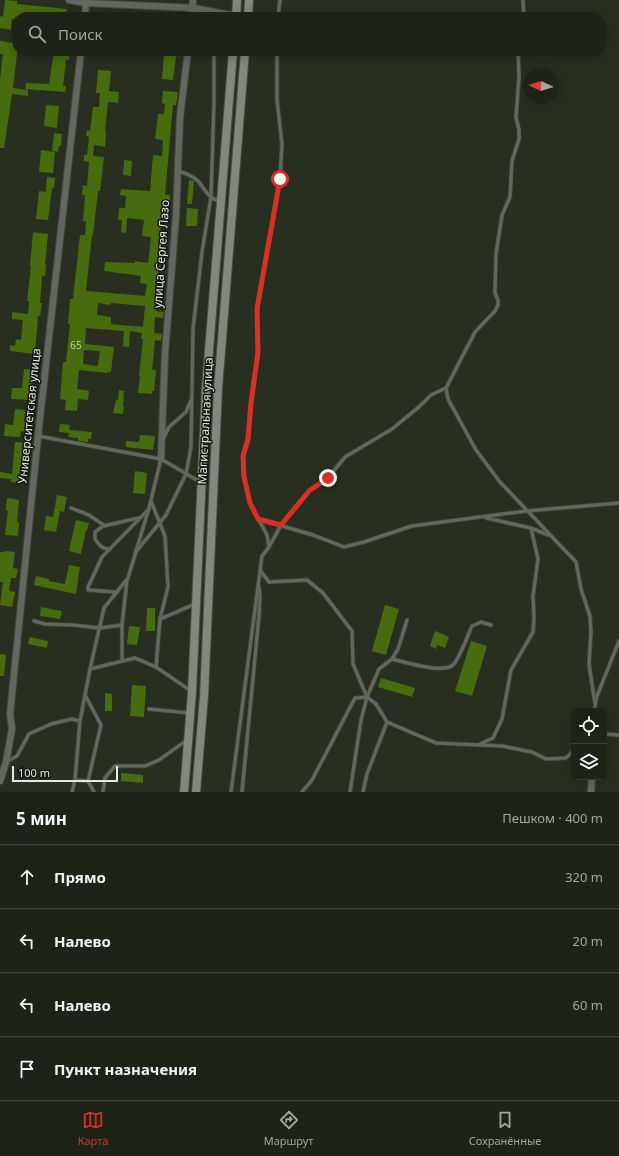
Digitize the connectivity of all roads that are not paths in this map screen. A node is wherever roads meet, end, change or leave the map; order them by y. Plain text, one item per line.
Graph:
1 (69, 0) edge
2 (193, 0) edge
3 (237, 0) edge
4 (250, 0) edge
5 (280, 0) edge
6 (523, 0) edge
7 (86, 1) edge
8 (193, 8) junction
9 (85, 12) edge
10 (193, 12) edge
11 (195, 12) edge
12 (214, 12) edge
13 (236, 12) edge
14 (249, 12) edge
15 (279, 12) edge
16 (524, 12) edge
17 (80, 56) edge
18 (187, 56) edge
19 (214, 56) edge
20 (233, 56) edge
21 (245, 56) edge
22 (277, 56) edge
23 (518, 56) edge
24 (178, 171) junction
25 (211, 197) junction
26 (221, 201) junction
27 (446, 388) junction
28 (192, 397) junction
29 (38, 436) junction
30 (161, 442) junction
31 (161, 459) junction
32 (186, 474) junction
33 (202, 481) junction
34 (151, 501) junction
35 (619, 504) edge
36 (71, 508) dead end
37 (149, 508) junction
38 (526, 512) junction
39 (481, 517) junction
40 (139, 518) junction
41 (258, 519) junction
42 (160, 524) junction
43 (281, 525) junction
44 (105, 526) junction
45 (531, 528) junction
46 (550, 536) junction
47 (269, 547) junction
48 (110, 548) junction
49 (135, 553) junction
50 (259, 570) junction
51 (128, 578) junction
52 (258, 582) junction
53 (117, 592) junction
54 (196, 603) junction
55 (160, 619) junction
56 (407, 620) dead end
57 (34, 621) dead end
58 (122, 625) junction
59 (491, 626) dead end
60 (100, 628) junction
61 (619, 641) edge
62 (392, 658) junction
63 (122, 661) junction
64 (156, 667) junction
65 (90, 669) junction
66 (192, 692) junction
67 (85, 695) junction
68 (367, 697) junction
69 (595, 704) junction
70 (594, 708) edge
71 (149, 709) dead end
72 (190, 713) junction
73 (80, 721) junction
74 (387, 722) junction
75 (607, 734) edge
76 (619, 735) edge
77 (189, 739) junction
78 (478, 744) junction
79 (571, 753) edge
80 (6, 762) junction
81 (75, 780) junction
82 (88, 780) junction
83 (592, 780) edge
84 (0, 781) edge
85 (72, 792) edge
86 (94, 792) edge
87 (103, 792) edge
88 (184, 792) edge
89 (196, 792) edge
90 (231, 792) edge
91 (242, 792) edge
92 (302, 792) edge
93 (350, 792) edge
94 (363, 792) edge
95 (591, 792) edge

1 - 7 street
2 - 8 street
3 - 13 main road
4 - 14 main road
5 - 15 lane
6 - 16 lane
7 - 8 street
7 - 9 street
8 - 10 street
8 - 11 lane
8 - 12 street
17 - 29 street, Университетская улица
18 - 24 street, улица Сергея Лазо
19 - 25 lane
20 - 26 main road, Магистральная улица
21 - 89 main road, Магистральная улица
22 - 41 lane
23 - 27 lane
24 - 25 lane
24 - 30 street, улица Сергея Лазо
25 - 26 lane
25 - 28 lane
26 - 33 main road, Магистральная улица
27 - 38 lane
27 - 43 lane
28 - 30 lane
28 - 32 lane
29 - 31 lane
29 - 80 street, Университетская улица
30 - 31 street, улица Сергея Лазо
31 - 32 lane
31 - 34 lane
32 - 33 lane
32 - 42 lane
33 - 54 main road, Магистральная улица
34 - 37 lane
34 - 42 lane
35 - 38 lane
36 - 44 lane
37 - 40 lane
37 - 49 lane
38 - 39 lane
38 - 46 lane
39 - 43 lane
39 - 45 lane
40 - 44 lane
40 - 48 lane
41 - 43 lane
41 - 47 lane
42 - 49 lane
42 - 55 lane
43 - 47 lane
44 - 48 lane
45 - 46 lane
45 - 78 lane
46 - 69 lane
47 - 50 lane
48 - 53 lane
49 - 51 lane
50 - 52 lane
50 - 68 lane
51 - 53 lane
51 - 58 lane
52 - 90 lane
52 - 91 lane
53 - 60 lane
54 - 55 lane
54 - 66 main road, Магистральная улица
55 - 64 lane
56 - 62 lane
57 - 60 lane
58 - 60 lane
58 - 63 lane
59 - 62 lane
60 - 65 lane
61 - 69 lane
62 - 68 lane
63 - 64 lane
63 - 65 lane
64 - 66 lane
65 - 67 lane
66 - 72 main road, Магистральная улица
67 - 73 lane
67 - 82 lane
68 - 74 lane
68 - 92 lane
68 - 93 lane
69 - 70 lane
71 - 72 lane
72 - 77 main road, Магистральная улица
73 - 80 lane
73 - 81 lane
74 - 78 lane
74 - 94 lane
75 - 76 lane
77 - 87 lane
77 - 88 main road, Магистральная улица
78 - 79 lane
80 - 84 street, Университетская улица
81 - 82 lane
81 - 85 lane
82 - 86 lane
83 - 95 street

